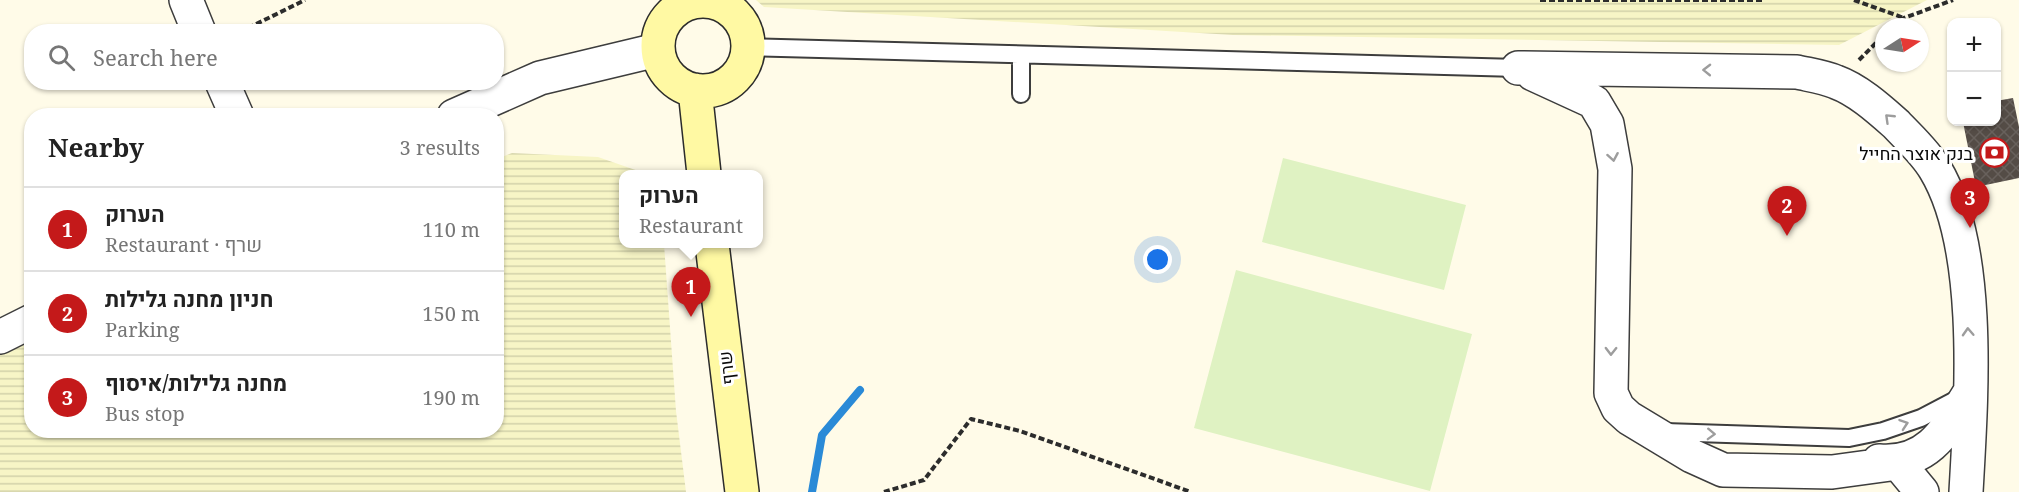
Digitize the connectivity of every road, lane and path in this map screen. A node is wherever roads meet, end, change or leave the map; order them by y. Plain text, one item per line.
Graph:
1 (186, 0) edge
2 (304, 0) edge
3 (1540, 0) edge
4 (1762, 0) edge
5 (1854, 0) edge
6 (1953, 0) edge
7 (692, 1) edge
8 (1904, 18) joint
9 (196, 24) edge
10 (256, 24) edge
11 (748, 47) junction
12 (657, 50) junction
13 (1021, 55) junction
14 (1518, 68) junction
15 (226, 90) edge
16 (695, 90) junction
17 (1021, 94) dead end
18 (233, 108) edge
19 (472, 108) edge
20 (704, 170) edge
21 (713, 248) edge
22 (24, 325) edge
23 (0, 337) edge
24 (1971, 391) junction
25 (1652, 432) junction
26 (1898, 463) junction
27 (742, 492) edge
28 (884, 492) edge
29 (1191, 492) edge
30 (1922, 492) edge
31 (1966, 492) edge

1 - 9 street
2 - 10 path
3 - 4 path
5 - 8 path
6 - 8 path
7 - 11 street
7 - 12 street
11 - 13 lane
11 - 16 street
12 - 16 street
12 - 19 street
13 - 14 lane
13 - 17 lane
24 -> 14 street
14 -> 25 street
15 - 18 street
16 - 20 street
21 - 27 street, שרף
22 - 23 street
25 -> 24 lane
24 - 26 street
24 - 31 street
25 - 26 street
26 - 30 street
28 - 29 path

